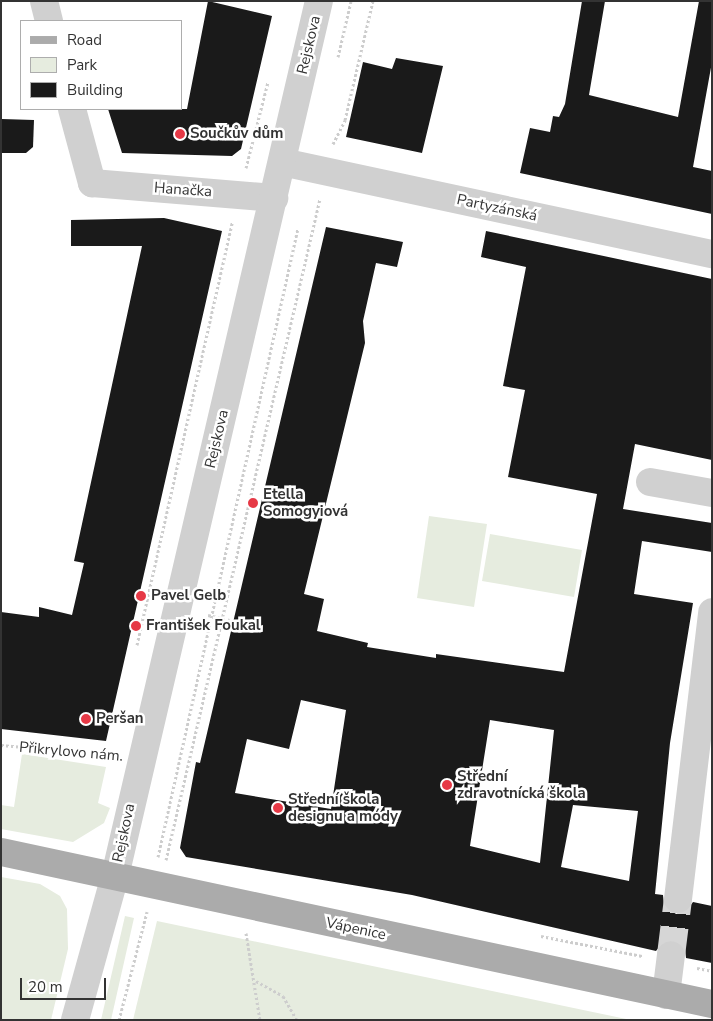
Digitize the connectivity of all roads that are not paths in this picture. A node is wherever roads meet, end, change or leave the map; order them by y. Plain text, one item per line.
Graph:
1 (44, 1) edge
2 (319, 1) edge
3 (50, 20) edge
4 (72, 110) edge
5 (282, 162) junction
6 (274, 198) junction
7 (712, 254) edge
8 (650, 482) dead end
9 (712, 493) edge
10 (712, 612) edge
11 (1, 852) edge
12 (115, 876) junction
13 (678, 899) tunnel mouth
14 (671, 955) tunnel mouth
15 (666, 995) junction
16 (712, 1004) edge
17 (75, 1020) edge

1 - 3 street
2 - 5 street, Rejskova
4 - 6 street, Hanačka
5 - 6 street, Rejskova
5 - 7 street, Partyzánská
6 - 12 street, Rejskova
8 - 9 street
10 - 13 street
11 - 12 main road, Vápenice
12 - 15 main road, Vápenice
12 - 17 street, Rejskova
14 - 15 street
15 - 16 main road, Vápenice

